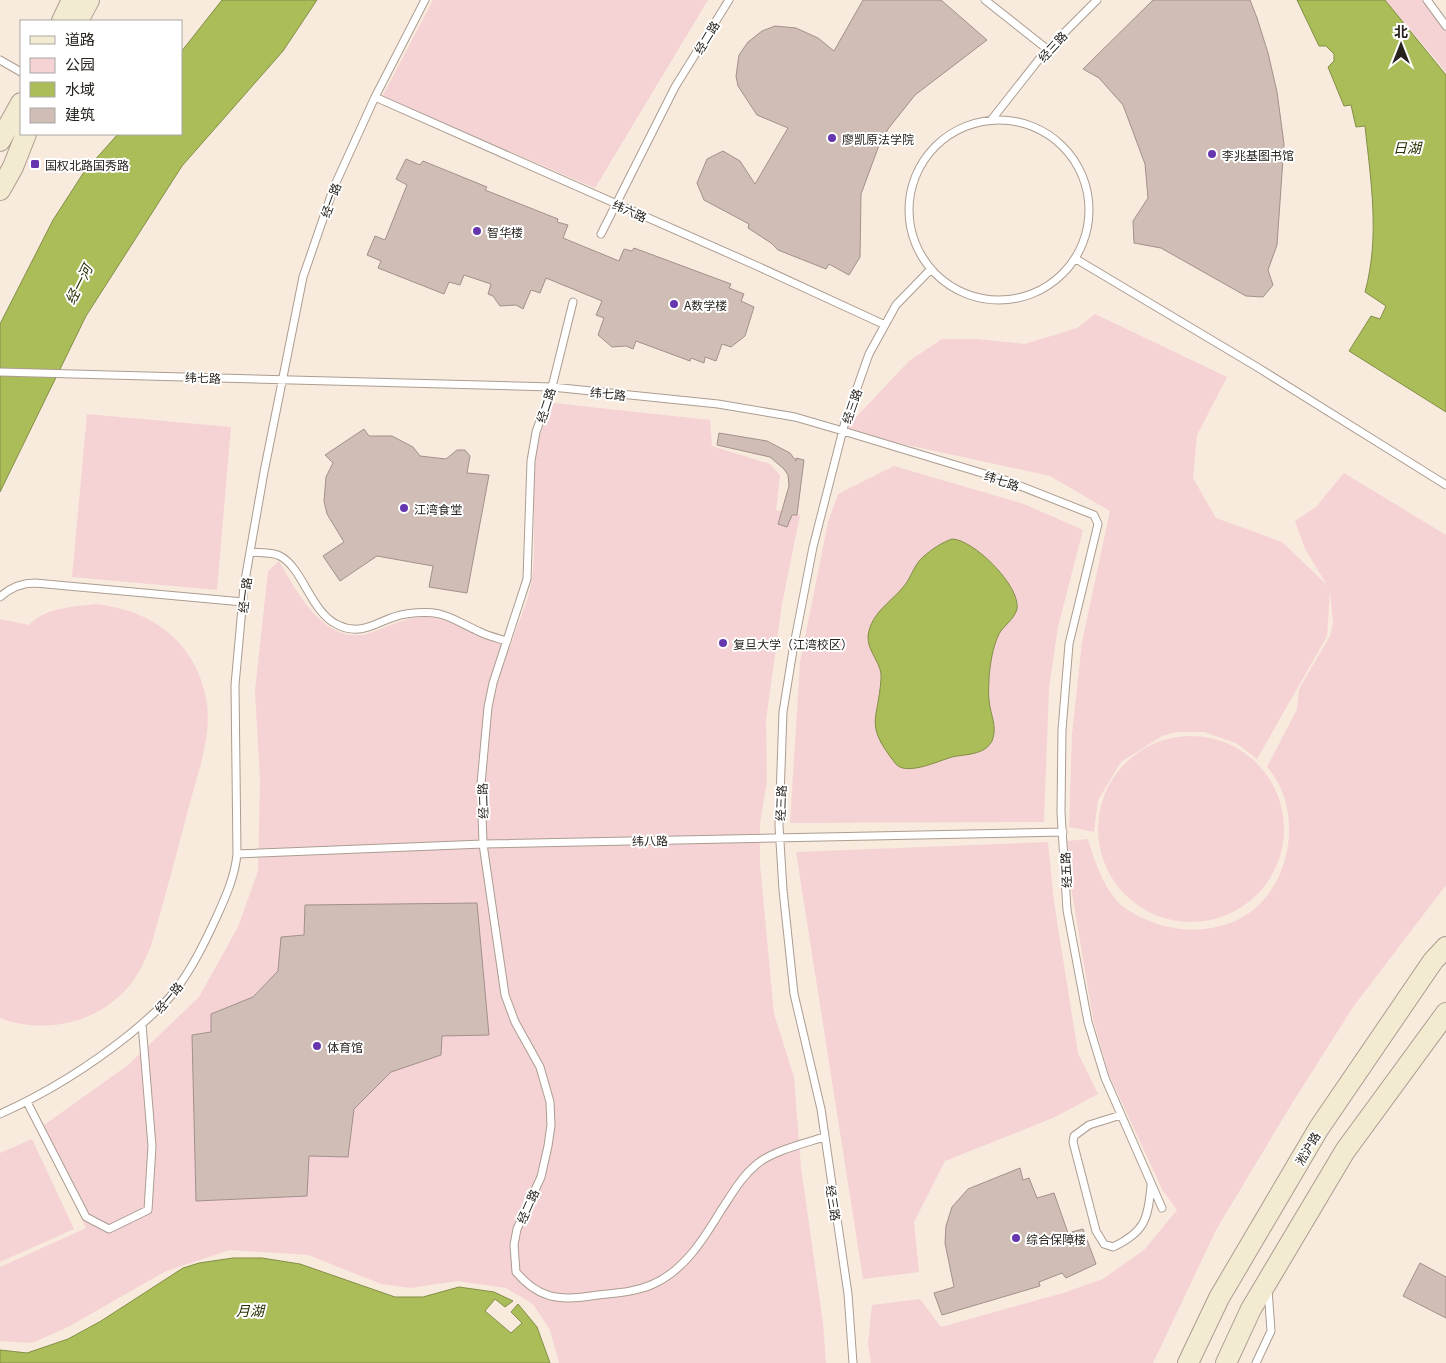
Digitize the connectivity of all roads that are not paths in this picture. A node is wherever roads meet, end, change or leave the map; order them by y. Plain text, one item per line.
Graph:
1 (72, 0) edge
2 (88, 0) edge
3 (425, 0) edge
4 (729, 0) edge
5 (985, 0) edge
6 (1096, 0) edge
7 (1427, 0) edge
8 (62, 20) edge
9 (78, 20) edge
10 (1446, 26) edge
11 (1047, 49) junction
12 (0, 60) edge
13 (20, 71) edge
14 (375, 97) junction
15 (20, 105) edge
16 (992, 119) junction
17 (26, 135) edge
18 (0, 141) edge
19 (0, 190) edge
20 (618, 204) junction
21 (601, 234) dead end
22 (1076, 259) junction
23 (931, 269) junction
24 (573, 302) dead end
25 (885, 325) junction
26 (0, 372) edge
27 (282, 380) junction
28 (552, 387) junction
29 (843, 430) junction
30 (1446, 485) edge
31 (1097, 519) joint
32 (250, 552) junction
33 (0, 597) edge
34 (243, 602) junction
35 (507, 640) junction
36 (1063, 832) junction
37 (779, 837) junction
38 (483, 844) junction
39 (236, 854) junction
40 (1446, 947) edge
41 (1446, 1014) edge
42 (142, 1024) junction
43 (27, 1102) junction
44 (0, 1114) edge
45 (1121, 1115) junction
46 (824, 1137) junction
47 (1151, 1183) junction
48 (1162, 1208) dead end
49 (1267, 1282) junction
50 (853, 1363) edge
51 (1188, 1363) edge
52 (1226, 1363) edge
53 (1256, 1363) edge

1 - 8 main road
2 - 9 main road
3 - 14 lane, 经一路
4 - 20 lane, 经二路
5 - 11 lane
6 - 11 lane, 经三路
7 - 10 lane
11 - 16 lane, 经三路
12 - 13 lane
14 - 20 lane, 纬六路
14 - 27 lane, 经一路
15 - 18 main road
16 - 22 lane
16 - 23 lane
17 - 19 main road
20 - 21 lane, 经二路
20 - 25 lane, 纬六路
22 - 23 lane
22 - 30 lane
23 - 25 lane, 经三路
24 - 28 lane, 经二路
25 - 29 lane, 经三路
26 - 27 lane, 纬七路
27 - 28 lane, 纬七路
27 - 32 lane, 经一路
28 - 29 lane, 纬七路
28 - 35 lane, 经二路
29 - 31 lane, 纬七路
29 - 37 lane, 经三路
31 - 36 lane, 经五路
32 - 34 lane, 经一路
32 - 35 lane
33 - 34 lane
34 - 39 lane, 经一路
35 - 38 lane, 经二路
36 - 37 lane, 纬八路
36 - 45 lane, 经五路
37 - 38 lane, 纬八路
37 - 46 lane, 经三路
38 - 39 lane, 纬八路
38 - 46 lane, 经二路
39 - 42 lane, 经一路
40 - 51 main road, 淞沪路
41 - 49 main road
42 - 43 lane, 经一路
42 - 43 lane
43 - 44 lane, 经一路
45 - 47 lane, 经五路
45 - 47 lane
46 - 50 lane, 经三路
47 - 48 lane, 经五路
49 - 52 main road
49 - 53 lane

